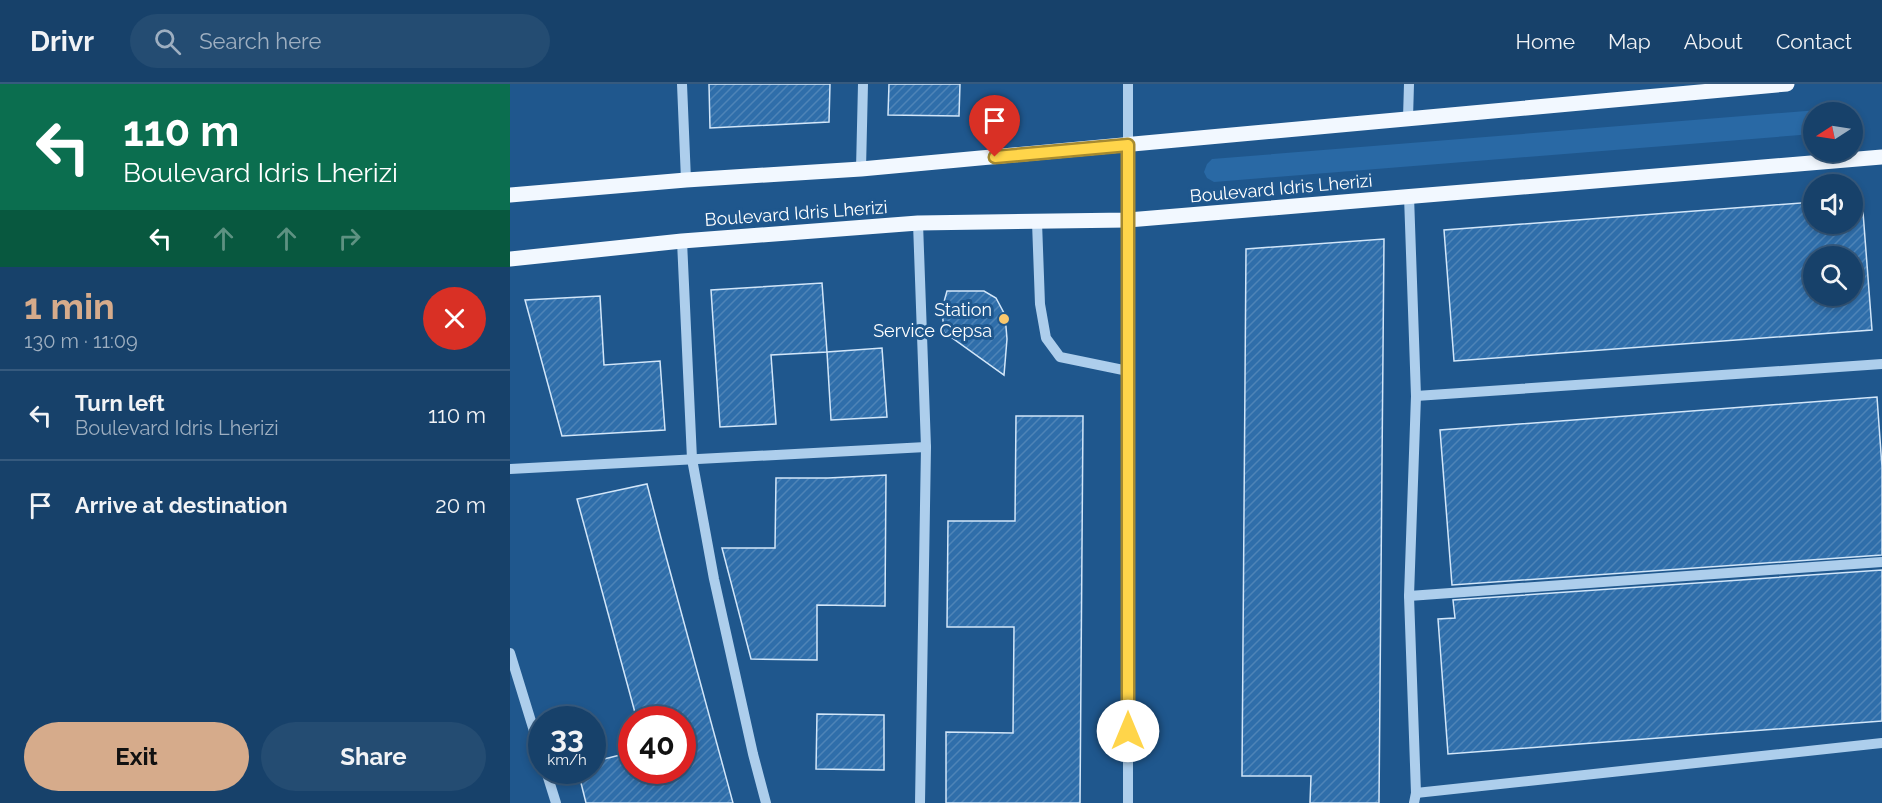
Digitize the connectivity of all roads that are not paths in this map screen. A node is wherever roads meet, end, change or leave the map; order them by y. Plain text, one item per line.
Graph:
1 (682, 84) edge
2 (863, 84) edge
3 (1128, 84) edge
4 (1409, 84) edge
5 (1787, 84) edge
6 (1408, 118) junction
7 (1128, 145) junction
8 (1882, 157) edge
9 (861, 169) junction
10 (686, 180) junction
11 (510, 195) edge
12 (1409, 196) junction
13 (1128, 220) junction
14 (1037, 222) junction
15 (918, 223) junction
16 (682, 241) junction
17 (510, 260) edge
18 (1882, 363) edge
19 (1128, 371) junction
20 (1416, 396) junction
21 (926, 447) junction
22 (692, 459) junction
23 (510, 469) edge
24 (1882, 562) edge
25 (1409, 596) junction
26 (510, 653) edge
27 (528, 712) edge
28 (1882, 743) edge
29 (550, 784) edge
30 (1415, 798) edge
31 (556, 803) edge
32 (766, 803) edge
33 (920, 803) edge
34 (1128, 803) edge

1 - 10 street
2 - 9 street
3 - 7 street
4 - 6 street
5 - 6 main road
6 - 7 main road
7 - 9 main road
7 - 13 street
8 - 12 main road, Boulevard Idris Lherizi
9 - 10 main road
10 - 11 main road
12 - 13 main road, Boulevard Idris Lherizi
12 - 20 street
13 - 14 main road, Boulevard Idris Lherizi
13 - 19 street
14 - 15 main road, Boulevard Idris Lherizi
14 - 19 street
15 - 16 main road, Boulevard Idris Lherizi
15 - 21 street
16 - 17 main road, Boulevard Idris Lherizi
16 - 22 street
18 - 20 street
19 - 34 street
20 - 25 street
21 - 22 street
21 - 33 street
22 - 23 street
22 - 32 street
24 - 25 street
25 - 30 street
26 - 27 street
28 - 30 street
29 - 31 street

